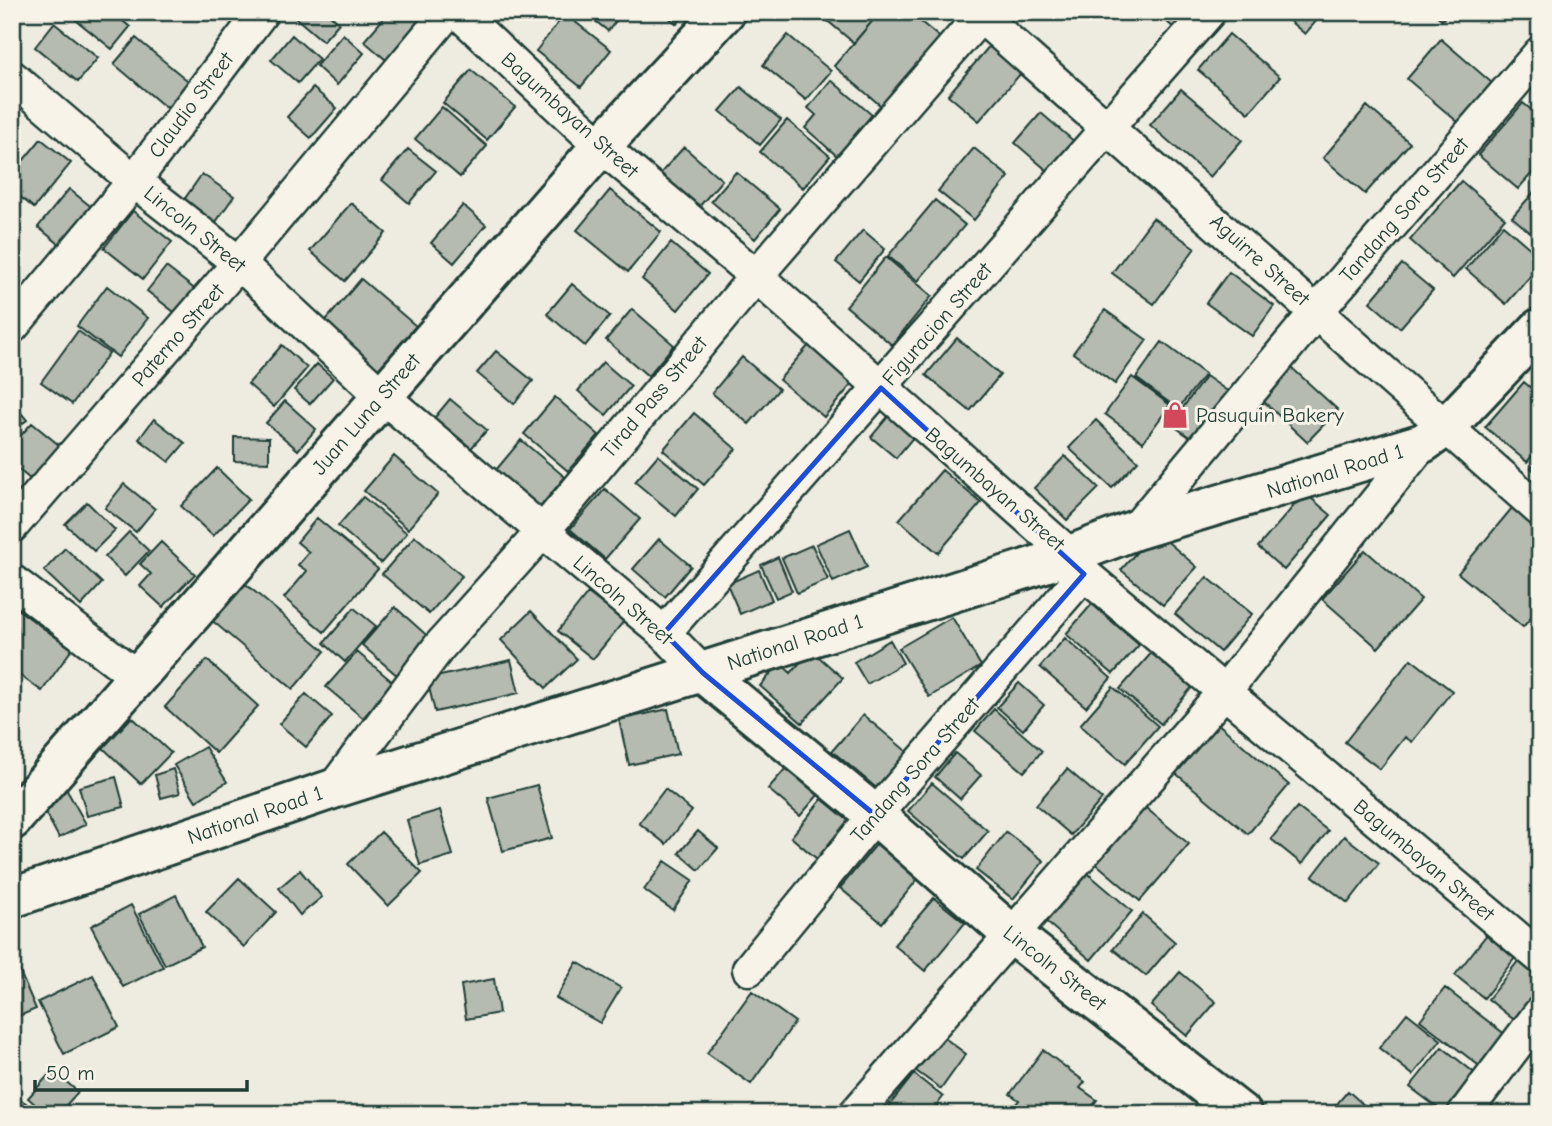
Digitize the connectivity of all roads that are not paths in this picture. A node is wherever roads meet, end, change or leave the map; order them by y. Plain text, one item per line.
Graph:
1 (262, 12) edge
2 (448, 12) edge
3 (458, 12) edge
4 (725, 12) edge
5 (1209, 12) edge
6 (980, 13) edge
7 (1540, 53) edge
8 (12, 77) edge
9 (1110, 127) junction
10 (601, 146) junction
11 (134, 181) junction
12 (239, 263) junction
13 (756, 276) junction
14 (1317, 311) junction
15 (12, 327) edge
16 (1540, 328) edge
17 (881, 388) junction
18 (382, 396) junction
19 (1434, 435) junction
20 (1540, 510) edge
21 (12, 526) edge
22 (544, 530) junction
23 (1135, 530) junction
24 (1077, 564) junction
25 (12, 581) edge
26 (664, 634) junction
27 (703, 673) junction
28 (136, 676) junction
29 (1224, 692) junction
30 (334, 789) junction
31 (875, 815) junction
32 (12, 820) edge
33 (12, 898) edge
34 (1010, 933) junction
35 (1540, 957) edge
36 (748, 969) dead end
37 (1540, 1013) edge
38 (855, 1114) edge
39 (1242, 1114) edge
40 (1464, 1114) edge

1 - 11 street, Claudio Street
2 - 12 street, Paterno Street
3 - 10 street, Bagumbayan Street
4 - 10 street, Juan Luna Street
5 - 9 street, Figuracion Street
6 - 9 street, Aguirre Street
6 - 13 street, Tirad Pass Street
7 - 14 street, Tandang Sora Street
8 - 11 street, Lincoln Street
9 - 14 street, Aguirre Street
9 - 17 street, Figuracion Street
10 - 13 street, Bagumbayan Street
10 - 18 street, Juan Luna Street
11 - 12 street, Lincoln Street
11 - 15 street, Claudio Street
12 - 18 street, Lincoln Street
12 - 21 street, Paterno Street
13 - 17 street, Bagumbayan Street
13 - 22 street, Tirad Pass Street
14 - 19 street, Aguirre Street
14 - 23 street, Tandang Sora Street
16 - 19 street, National Road 1
17 - 24 street, Bagumbayan Street
17 - 26 street, Figuracion Street
18 - 22 street, Lincoln Street
18 - 28 street, Juan Luna Street
19 - 20 street, Aguirre Street
19 - 23 street, National Road 1
19 - 29 street
22 - 26 street, Lincoln Street
22 - 30 street, Tirad Pass Street
23 - 24 street, National Road 1
24 - 27 street, National Road 1
24 - 29 street, Bagumbayan Street
24 - 31 street, Tandang Sora Street
25 - 28 street
26 - 27 street, Lincoln Street
27 - 30 street, National Road 1
27 - 31 street, Lincoln Street
28 - 32 street, Juan Luna Street
29 - 34 street
29 - 35 street, Bagumbayan Street
30 - 33 street, National Road 1
31 - 34 street, Lincoln Street
31 - 36 street, Tandang Sora Street
34 - 38 street
34 - 39 street, Lincoln Street
37 - 40 street

